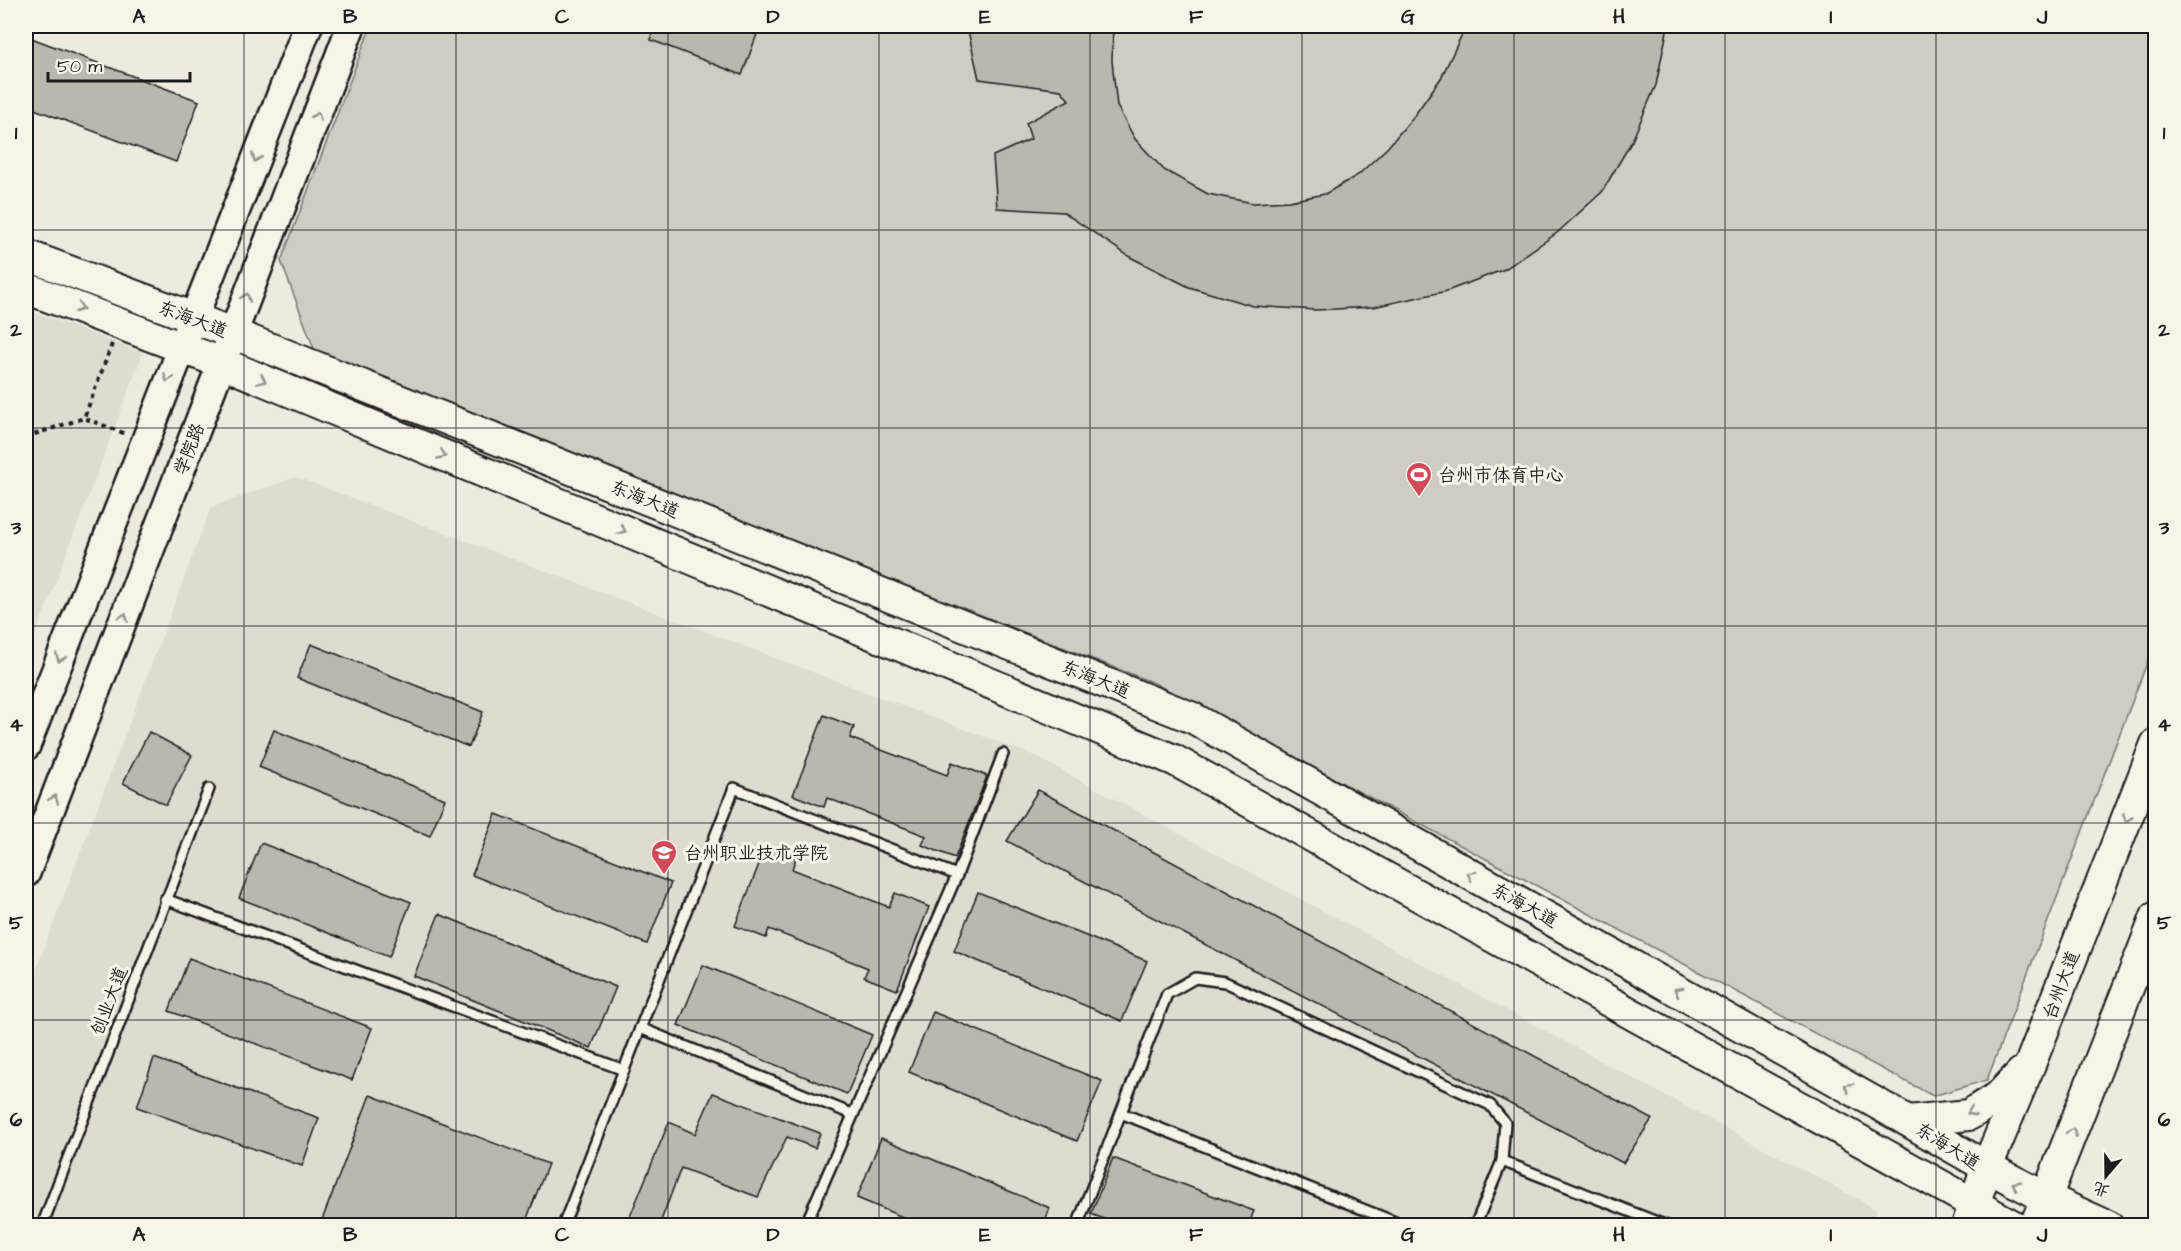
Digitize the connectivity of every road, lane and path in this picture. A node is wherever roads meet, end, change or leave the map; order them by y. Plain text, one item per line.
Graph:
1 (308, 26) edge
2 (351, 26) edge
3 (26, 255) edge
4 (26, 288) edge
5 (194, 318) junction
6 (120, 323) junction
7 (232, 333) junction
8 (180, 346) junction
9 (222, 363) junction
10 (84, 418) junction
11 (26, 437) edge
12 (144, 441) junction
13 (2156, 744) edge
14 (26, 746) edge
15 (1003, 754) dead end
16 (209, 789) dead end
17 (26, 873) edge
18 (957, 875) junction
19 (165, 899) junction
20 (2156, 917) edge
21 (2156, 955) edge
22 (2118, 1014) junction
23 (640, 1028) junction
24 (2031, 1062) junction
25 (624, 1070) junction
26 (1121, 1113) junction
27 (852, 1114) junction
28 (1908, 1121) junction
29 (1502, 1161) junction
30 (1986, 1169) junction
31 (2040, 1212) edge
32 (1971, 1215) edge
33 (43, 1225) edge
34 (563, 1226) edge
35 (805, 1226) edge
36 (1077, 1226) edge
37 (1405, 1226) edge
38 (1475, 1226) edge
39 (1667, 1226) edge
40 (2014, 1226) edge
41 (2108, 1226) edge

1 -> 5 main road
7 -> 2 main road, 学院路
3 - 5 main road, 东海大道
4 -> 6 main road, 东海大道
5 - 7 main road, 东海大道
5 - 8 main road
6 - 8 main road, 东海大道
6 - 10 path
7 - 9 main road, 学院路
28 -> 7 main road, 东海大道
8 - 9 main road, 东海大道
8 -> 12 main road
17 -> 9 main road, 学院路
9 -> 32 main road, 东海大道
10 - 11 path
10 - 12 path
12 -> 14 main road
13 -> 24 main road, 台州大道
15 - 18 lane
16 - 19 lane, 创业大道
18 - 23 lane
18 - 27 lane
19 - 25 lane
19 - 33 lane, 创业大道
20 - 22 main road
21 - 22 main road
31 -> 22 main road
23 - 25 lane
23 - 27 lane
24 -> 28 main road
24 - 30 main road, 台州大道
25 - 34 lane
26 - 29 lane
26 - 36 lane
26 - 37 lane
27 - 35 lane
28 - 30 main road, 东海大道
29 - 38 lane
29 - 39 lane
31 -> 30 main road, 东海大道
30 - 32 main road, 台州大道
31 - 41 main road, 东海大道
32 - 40 main road, 东海大道

